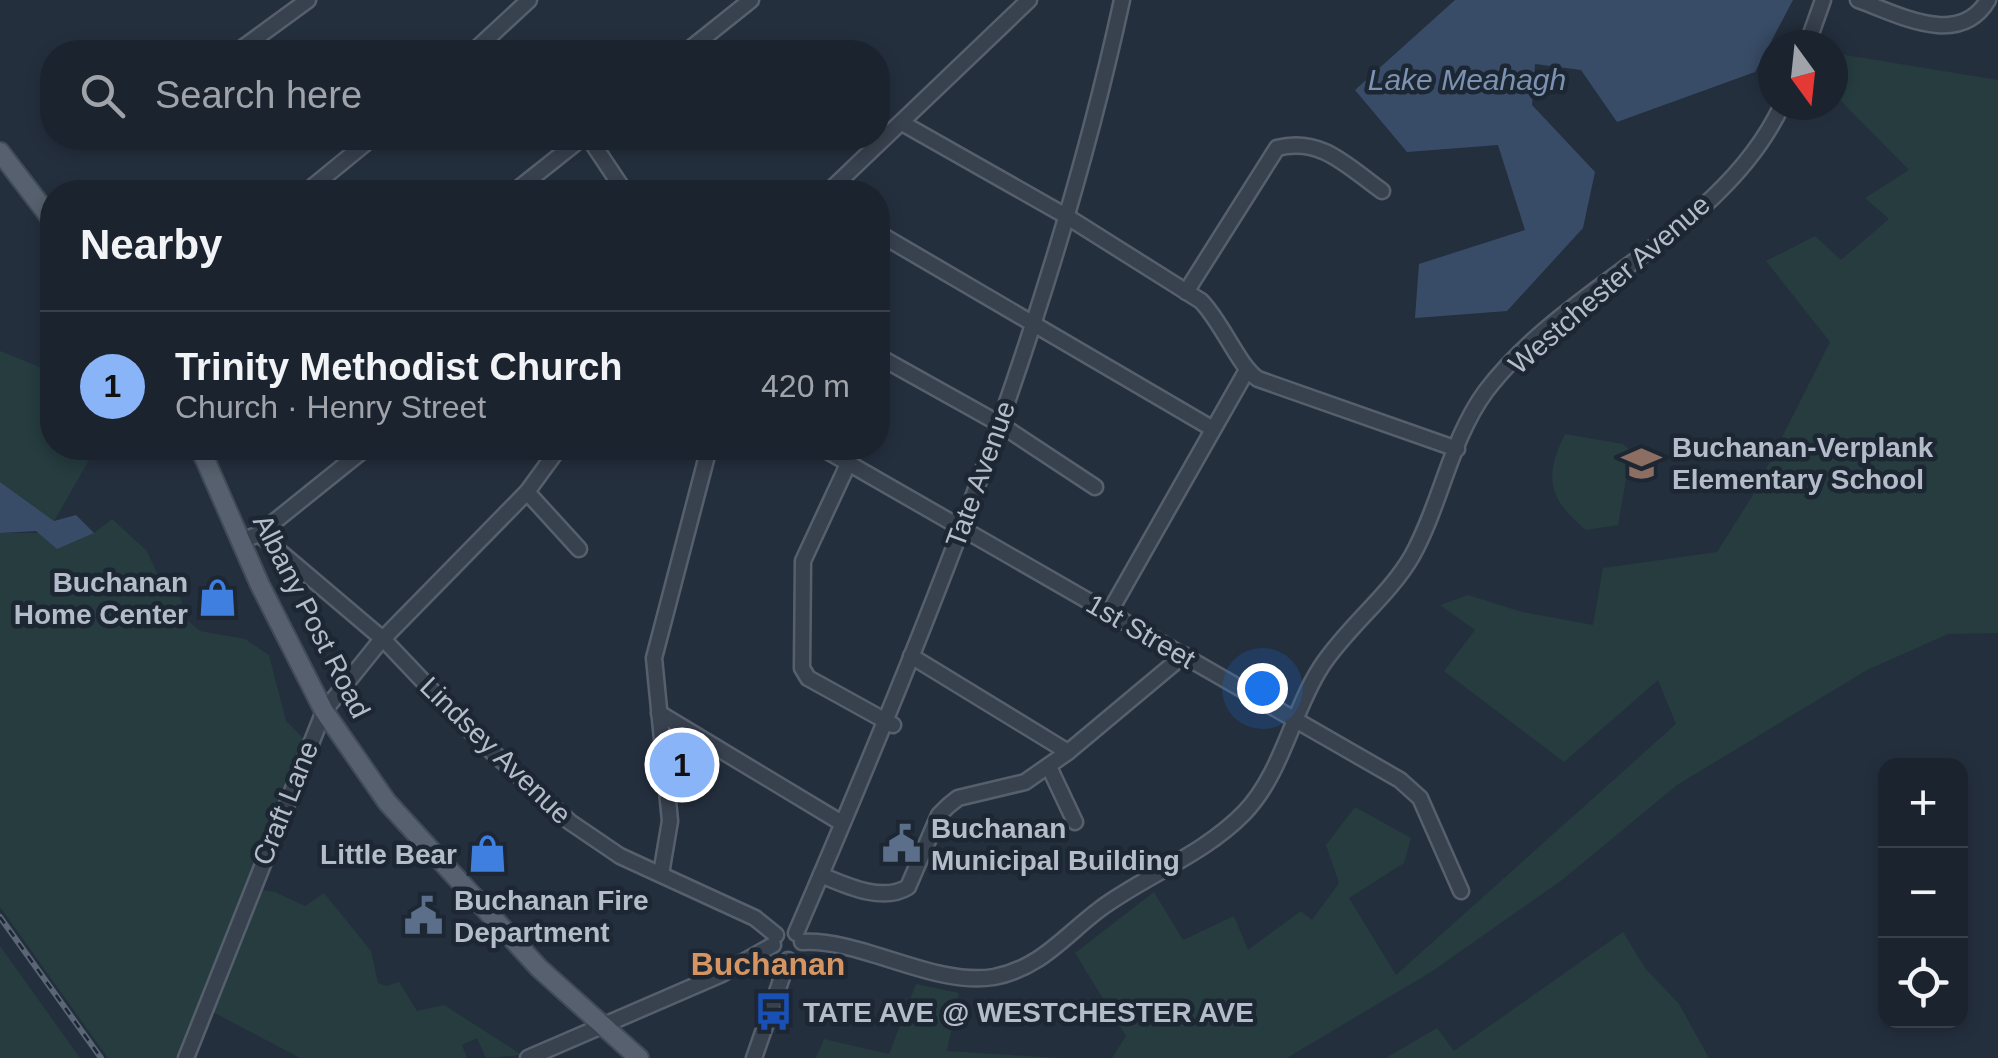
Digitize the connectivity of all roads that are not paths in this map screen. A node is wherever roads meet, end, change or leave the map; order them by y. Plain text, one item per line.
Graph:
1 (308, 0) edge
2 (529, 0) edge
3 (751, 0) edge
4 (1030, 0) edge
5 (1122, 0) edge
6 (1823, 0) edge
7 (1858, 0) edge
8 (1988, 0) edge
9 (1812, 30) edge
10 (253, 40) edge
11 (486, 40) edge
12 (701, 40) edge
13 (1773, 120) edge
14 (902, 123) junction
15 (890, 134) edge
16 (357, 150) edge
17 (569, 150) edge
18 (594, 150) edge
19 (873, 150) edge
20 (0, 152) edge
21 (321, 180) edge
22 (530, 180) edge
23 (616, 180) edge
24 (841, 180) edge
25 (1382, 192) dead end
26 (40, 204) edge
27 (1066, 216) junction
28 (890, 240) edge
29 (1186, 292) junction
30 (1034, 323) junction
31 (890, 363) edge
32 (1247, 370) junction
33 (998, 424) junction
34 (1213, 429) junction
35 (1456, 449) junction
36 (205, 460) edge
37 (351, 460) edge
38 (550, 460) edge
39 (706, 460) edge
40 (845, 460) edge
41 (849, 462) junction
42 (1095, 487) dead end
43 (527, 492) junction
44 (962, 529) junction
45 (260, 534) junction
46 (241, 542) junction
47 (579, 549) dead end
48 (1109, 612) junction
49 (384, 640) junction
50 (1184, 655) junction
51 (911, 656) junction
52 (324, 711) junction
53 (659, 713) junction
54 (1295, 718) junction
55 (888, 722) junction
56 (1068, 752) junction
57 (1050, 768) junction
58 (840, 822) junction
59 (1075, 822) dead end
60 (661, 874) junction
61 (821, 874) junction
62 (1461, 891) dead end
63 (799, 938) junction
64 (775, 940) junction
65 (788, 960) junction
66 (604, 1025) junction
67 (186, 1058) edge
68 (528, 1058) edge
69 (639, 1058) edge
70 (754, 1058) edge

1 - 10 street
2 - 11 street
3 - 12 street
4 - 14 street
5 - 27 street, Tate Avenue
6 - 9 street
7 - 8 street
13 - 35 street, Westchester Avenue
14 - 15 street
14 - 27 street
16 - 21 street
17 - 22 street
18 - 23 street
19 - 24 street
20 - 26 main road
25 - 29 street
27 - 29 street
27 - 30 street, Tate Avenue
28 - 30 street
29 - 32 street
30 - 33 street, Tate Avenue
30 - 34 street
31 - 33 street
32 - 34 street
32 - 35 street
33 - 42 street
33 - 44 street, Tate Avenue
34 - 48 street
35 - 54 street, Westchester Avenue
36 - 46 main road, Albany Post Road
37 - 45 street
38 - 43 street, Craft Lane
39 - 53 street
40 - 41 street, 1st Street
41 - 44 street, 1st Street
41 - 55 street
43 - 47 street
43 - 49 street, Craft Lane
44 - 48 street, 1st Street
44 - 51 street, Tate Avenue
45 - 46 street
45 - 49 street, Lindsey Avenue
46 - 52 main road, Albany Post Road
48 - 50 street, 1st Street
49 - 52 street, Craft Lane
49 - 60 street, Lindsey Avenue
50 - 54 street, 1st Street
50 - 56 street
51 - 55 street, Tate Avenue
51 - 56 street
52 - 66 main road, Albany Post Road
52 - 67 street, Craft Lane
53 - 58 street
53 - 60 street
54 - 62 street, 1st Street
54 - 63 street, Westchester Avenue
55 - 58 street, Tate Avenue
56 - 57 street
57 - 59 street
57 - 61 street
58 - 61 street, Tate Avenue
60 - 64 street, Lindsey Avenue
61 - 63 street, Tate Avenue
63 - 64 street
63 - 65 street
64 - 65 street
64 - 66 street
65 - 70 street
66 - 68 street
66 - 69 main road, Albany Post Road

